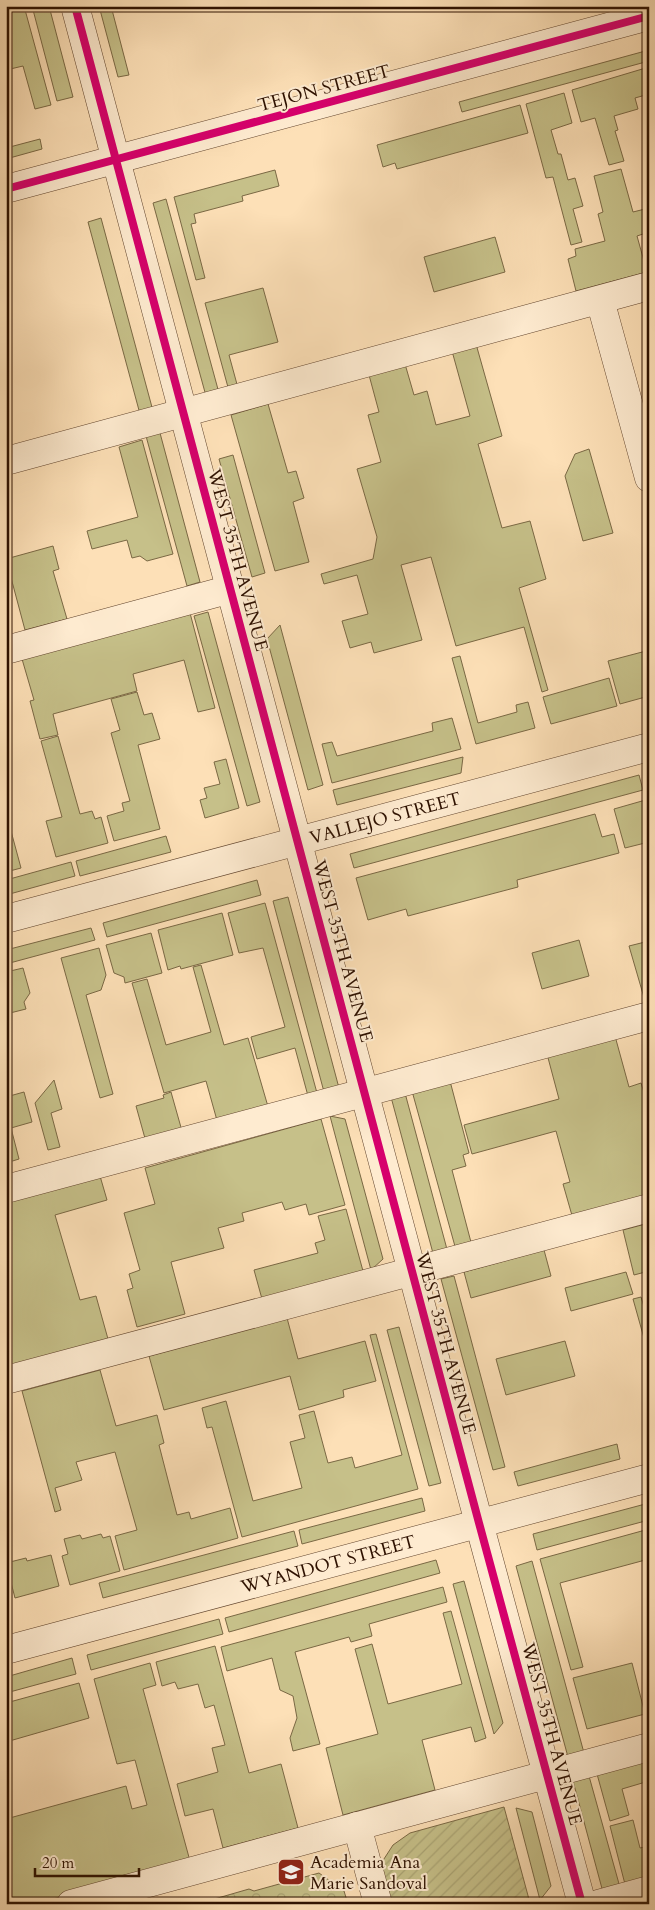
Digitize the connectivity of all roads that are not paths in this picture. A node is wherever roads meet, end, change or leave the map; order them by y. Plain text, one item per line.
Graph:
1 (75, 6) edge
2 (649, 16) edge
3 (116, 159) junction
4 (6, 189) edge
5 (649, 286) edge
6 (600, 300) junction
7 (184, 413) junction
8 (6, 461) edge
9 (649, 478) edge
10 (231, 590) junction
11 (6, 650) edge
12 (649, 747) edge
13 (298, 841) junction
14 (6, 919) edge
15 (649, 1016) edge
16 (364, 1093) junction
17 (6, 1189) edge
18 (649, 1208) edge
19 (412, 1271) junction
20 (6, 1380) edge
21 (649, 1478) edge
22 (479, 1523) junction
23 (6, 1650) edge
24 (649, 1748) edge
25 (547, 1775) junction
26 (357, 1826) junction
27 (649, 1890) edge
28 (71, 1904) edge
29 (378, 1904) edge
30 (582, 1904) edge
31 (598, 1904) edge

1 - 3 street, WEST 35TH AVENUE
2 - 3 street, TEJON STREET
3 - 4 street, TEJON STREET
3 - 7 street, WEST 35TH AVENUE
5 - 6 street
6 - 7 street
6 - 9 street
7 - 8 street
7 - 10 street, WEST 35TH AVENUE
10 - 11 street
10 - 13 street, WEST 35TH AVENUE
12 - 13 street, VALLEJO STREET
13 - 14 street, VALLEJO STREET
13 - 16 street, WEST 35TH AVENUE
15 - 16 street
16 - 17 street
16 - 19 street, WEST 35TH AVENUE
18 - 19 street
19 - 20 street
19 - 22 street, WEST 35TH AVENUE
21 - 22 street, WYANDOT STREET
22 - 23 street, WYANDOT STREET
22 - 25 street, WEST 35TH AVENUE
24 - 25 street
25 - 26 street
25 - 30 street, WEST 35TH AVENUE
26 - 28 street
26 - 29 street
27 - 31 street

